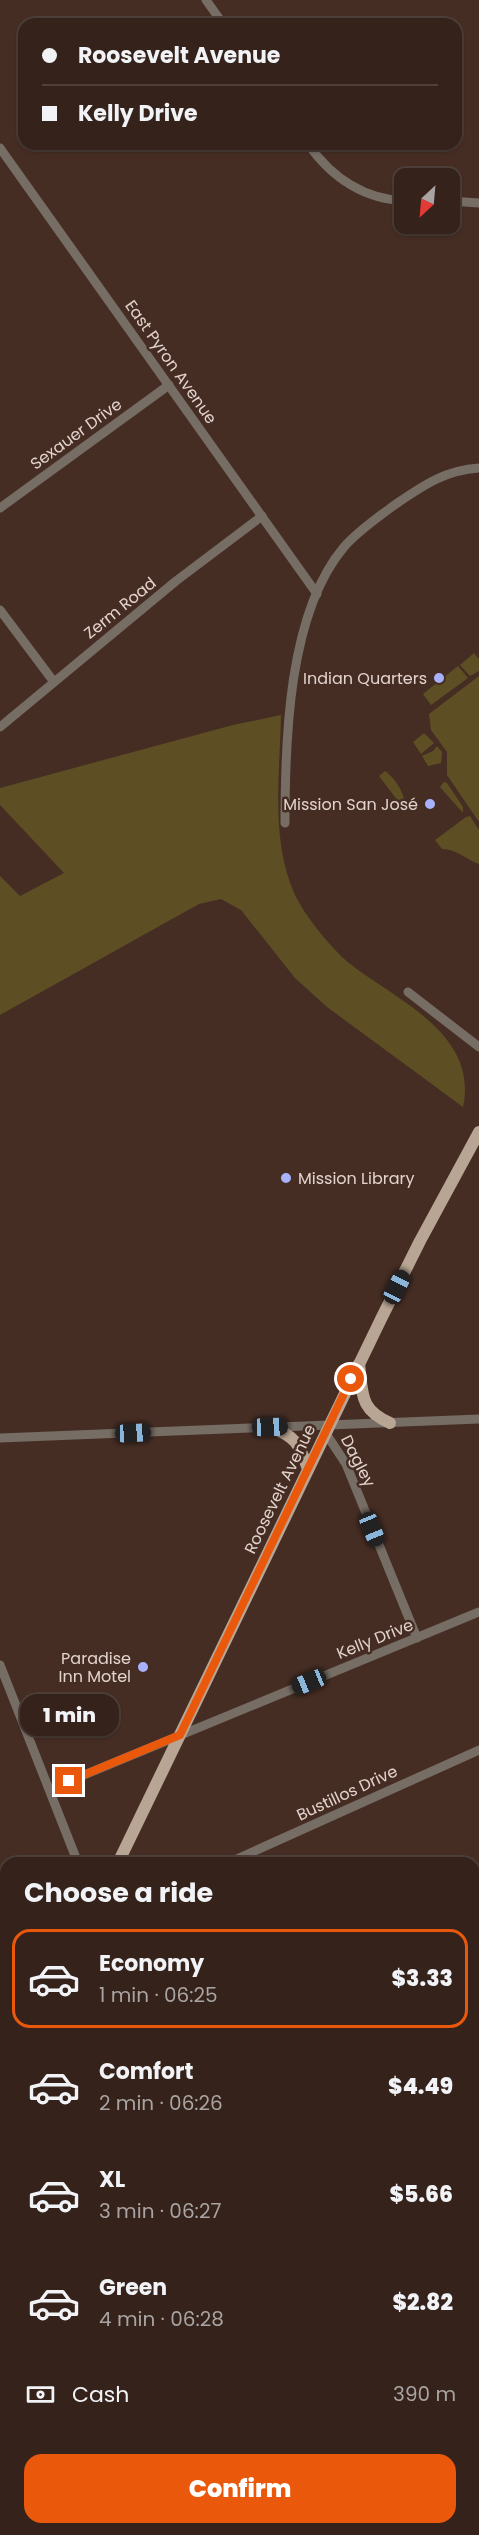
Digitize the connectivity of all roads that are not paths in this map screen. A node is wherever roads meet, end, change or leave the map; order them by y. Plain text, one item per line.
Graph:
1 (206, 0) edge
2 (219, 18) edge
3 (0, 147) edge
4 (313, 150) edge
5 (394, 200) edge
6 (460, 202) edge
7 (479, 203) edge
8 (169, 385) junction
9 (479, 468) edge
10 (0, 508) edge
11 (262, 516) junction
12 (317, 594) junction
13 (0, 610) edge
14 (54, 682) junction
15 (0, 727) edge
16 (285, 823) dead end
17 (408, 992) dead end
18 (479, 1047) edge
19 (479, 1132) edge
20 (359, 1364) junction
21 (479, 1419) edge
22 (390, 1423) junction
23 (270, 1427) junction
24 (327, 1429) junction
25 (0, 1438) edge
26 (308, 1468) junction
27 (479, 1612) edge
28 (417, 1638) junction
29 (0, 1665) edge
30 (180, 1735) junction
31 (479, 1750) edge
32 (50, 1789) junction
33 (76, 1857) edge
34 (121, 1857) edge
35 (241, 1857) edge

1 - 2 street
3 - 8 street, East Pyron Avenue
4 - 5 street
6 - 7 street
8 - 10 street, Sexauer Drive
8 - 11 street, East Pyron Avenue
9 - 12 street
11 - 12 street, East Pyron Avenue
11 - 14 street, Zerm Road
12 - 16 street
13 - 14 street
14 - 15 street, Zerm Road
17 - 18 street
19 - 20 main road, Roosevelt Avenue
20 - 22 main road
20 - 24 main road, Roosevelt Avenue
21 - 22 street
22 - 24 street
23 - 24 street
23 - 25 street
23 - 26 main road
24 - 26 main road, Roosevelt Avenue
24 - 28 street, Dagley
26 - 30 main road, Roosevelt Avenue
27 - 28 street, Kelly Drive
28 - 30 street, Kelly Drive
29 - 32 street
30 - 32 street, Kelly Drive
30 - 34 main road, Roosevelt Avenue
31 - 35 street, Bustillos Drive
32 - 33 street

